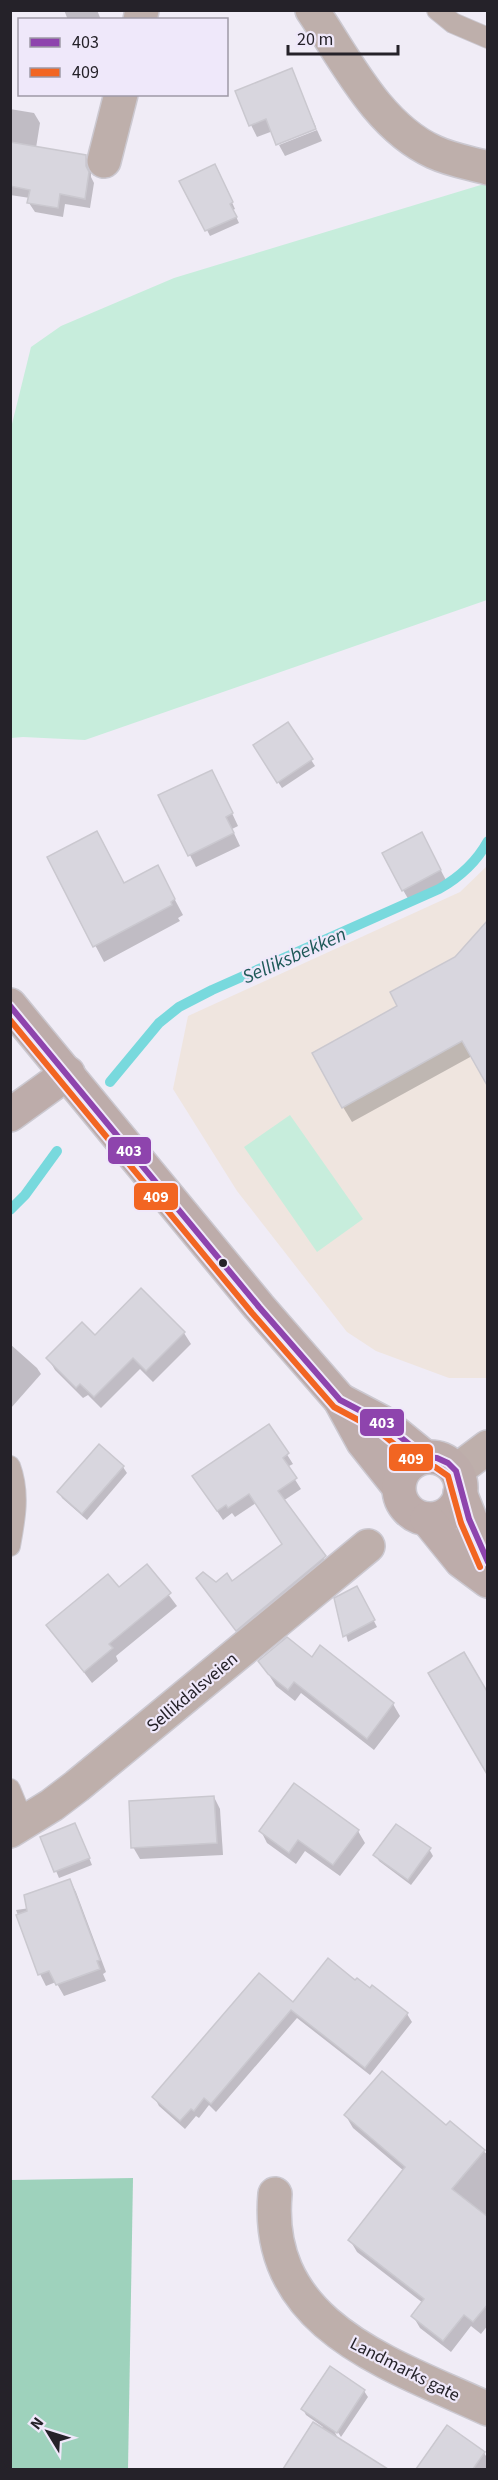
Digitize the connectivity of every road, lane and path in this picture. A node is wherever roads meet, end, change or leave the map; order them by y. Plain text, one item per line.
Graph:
1 (312, 10) edge
2 (437, 10) edge
3 (488, 38) edge
4 (120, 96) edge
5 (104, 161) dead end
6 (488, 168) edge
7 (10, 1005) edge
8 (68, 1073) junction
9 (10, 1115) edge
10 (340, 1400) junction
11 (488, 1447) edge
12 (425, 1457) junction
13 (10, 1466) edge
14 (458, 1482) junction
15 (398, 1486) junction
16 (427, 1519) junction
17 (10, 1546) edge
18 (368, 1546) dead end
19 (488, 1563) edge
20 (488, 1581) edge
21 (10, 1789) edge
22 (17, 1827) edge
23 (275, 2194) dead end
24 (488, 2409) edge

1 - 6 street
2 - 3 lane
4 - 5 street
7 - 8 street
8 - 9 street
8 - 10 street
10 - 12 street
10 - 15 street
11 - 14 street
12 - 14 street
12 - 15 street
13 - 17 lane
14 - 16 street
14 - 19 street
15 - 16 street
16 - 20 street
18 - 22 street, Sellikdalsveien
21 - 22 lane
23 - 24 street, Landmarks gate

